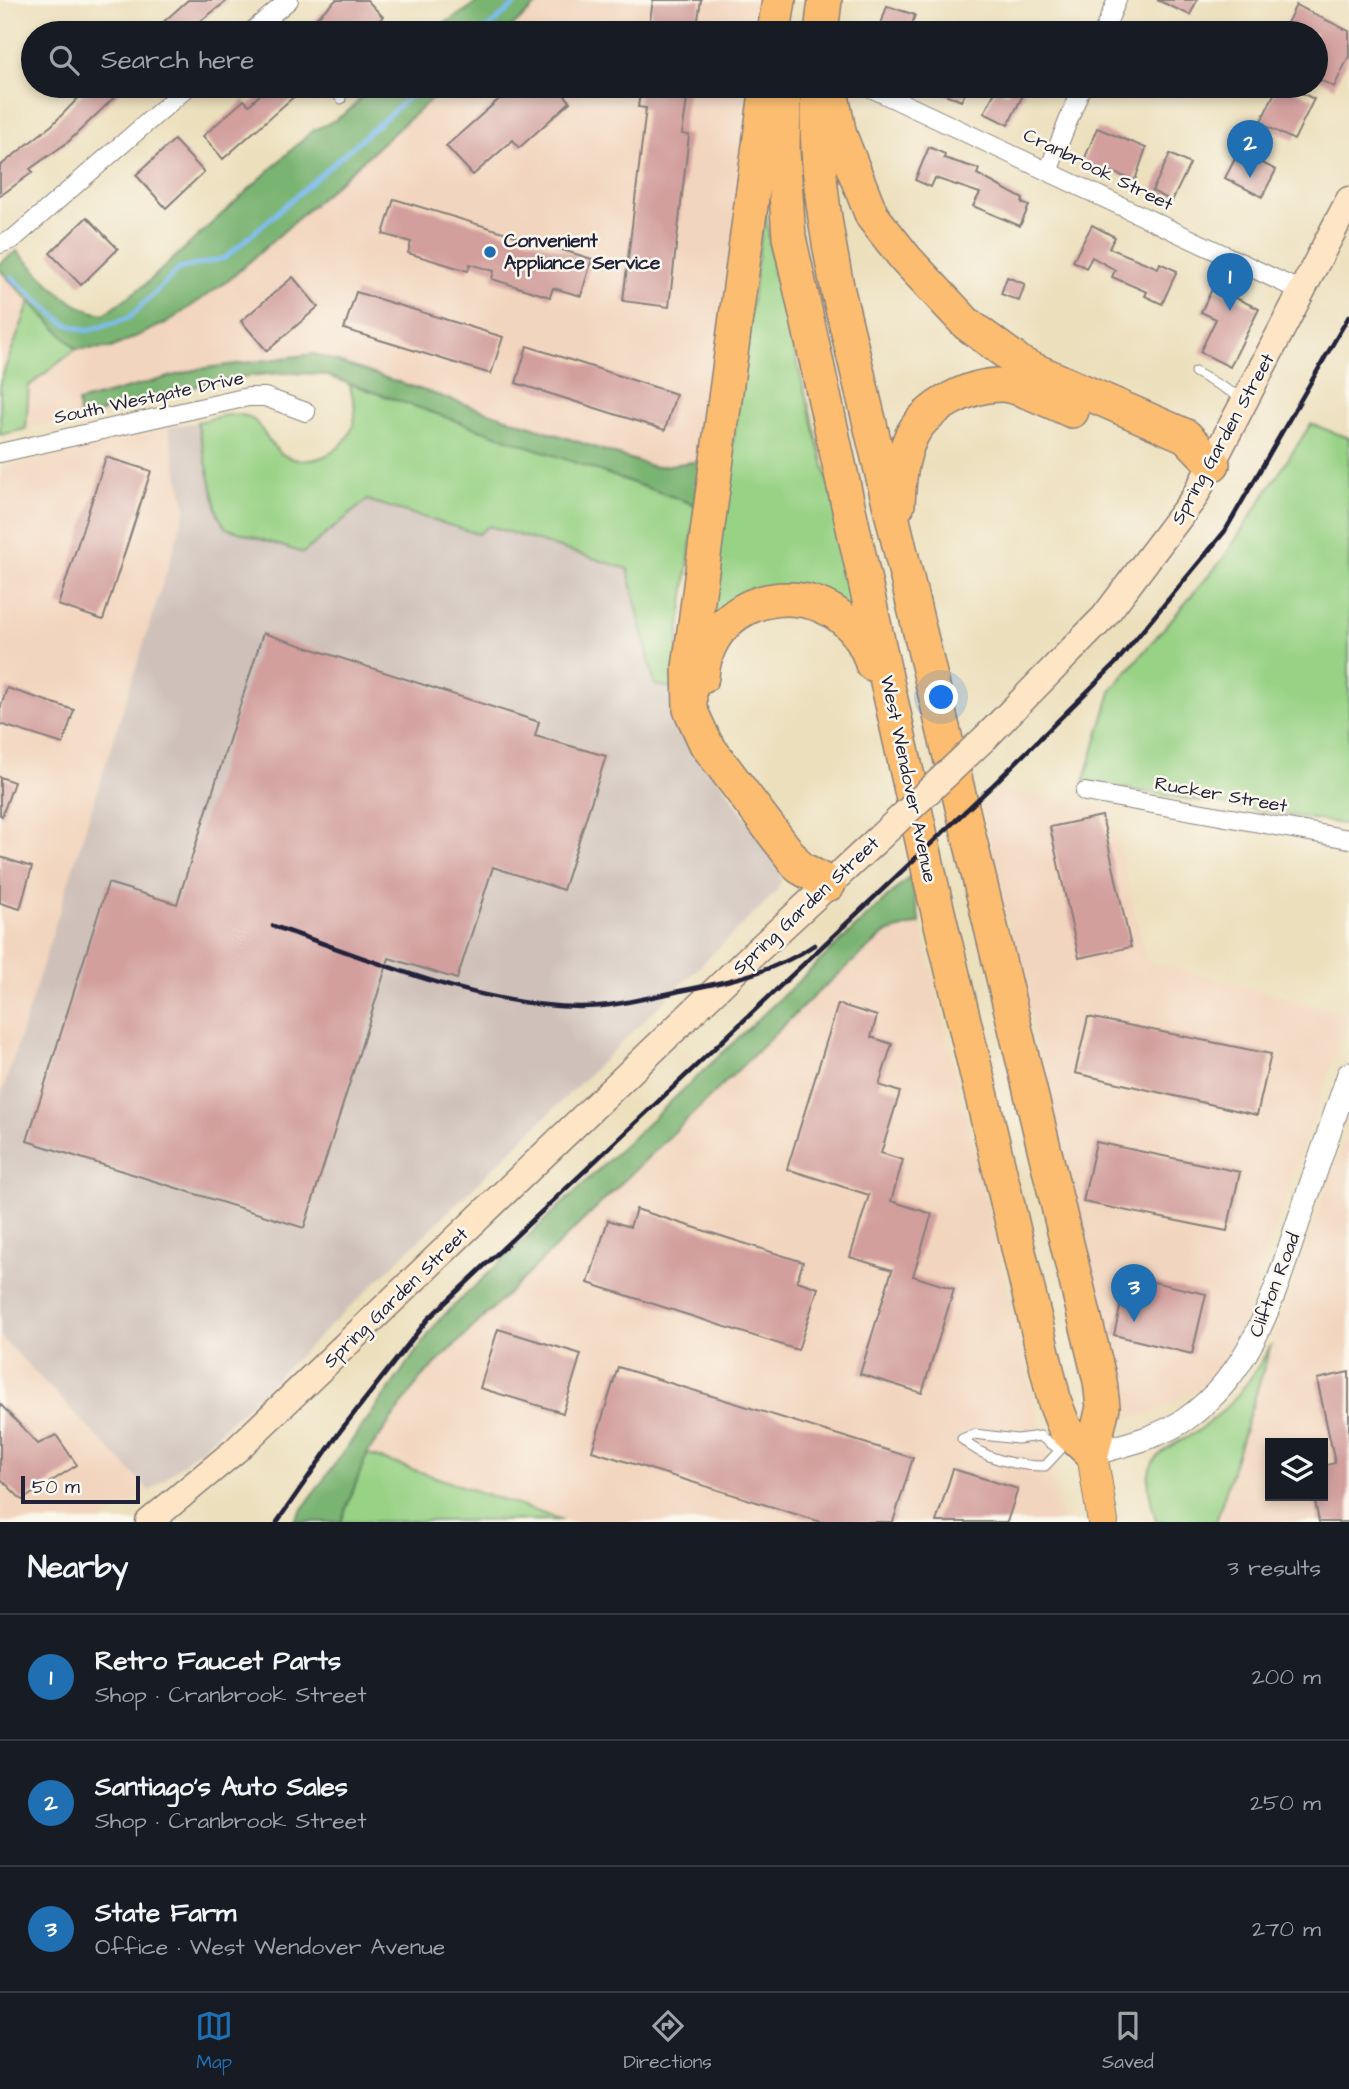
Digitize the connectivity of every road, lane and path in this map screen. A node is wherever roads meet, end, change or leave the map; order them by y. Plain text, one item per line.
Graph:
1 (289, 0) edge
2 (779, 0) edge
3 (790, 0) edge
4 (825, 0) edge
5 (1117, 0) edge
6 (271, 16) junction
7 (265, 21) edge
8 (275, 21) edge
9 (776, 21) edge
10 (788, 21) edge
11 (822, 21) edge
12 (1108, 21) edge
13 (175, 98) edge
14 (765, 98) edge
15 (784, 98) edge
16 (817, 98) edge
17 (832, 98) edge
18 (893, 98) edge
19 (1077, 98) edge
20 (1049, 169) junction
21 (1349, 200) edge
22 (0, 244) edge
23 (1303, 292) junction
24 (1195, 372) dead end
25 (1247, 401) junction
26 (306, 412) dead end
27 (0, 453) edge
28 (1213, 464) junction
29 (896, 528) junction
30 (1085, 792) dead end
31 (1349, 839) edge
32 (829, 884) junction
33 (934, 895) junction
34 (1347, 1086) edge
35 (1076, 1452) junction
36 (149, 1522) edge
37 (1103, 1522) edge

1 - 6 street
2 - 9 highway
3 - 10 highway
4 - 11 highway
5 - 12 street
6 - 7 street
6 - 8 lane
13 - 22 street
14 - 32 highway
15 - 33 highway, West Wendover Avenue
16 - 29 highway
17 - 28 highway
18 - 20 street, Cranbrook Street
19 - 20 street
20 - 23 street, Cranbrook Street
21 - 23 main road, Spring Garden Street
23 - 25 main road, Spring Garden Street
24 - 25 lane
25 - 28 main road, Spring Garden Street
26 - 27 street, South Westgate Drive
28 - 29 highway
28 - 32 main road, Spring Garden Street, bridge
29 - 35 highway
30 - 31 street, Rucker Street
32 - 33 highway
32 - 36 main road, Spring Garden Street
33 - 35 highway, West Wendover Avenue
34 - 35 street, Clifton Road
35 - 35 lane
35 - 37 highway

